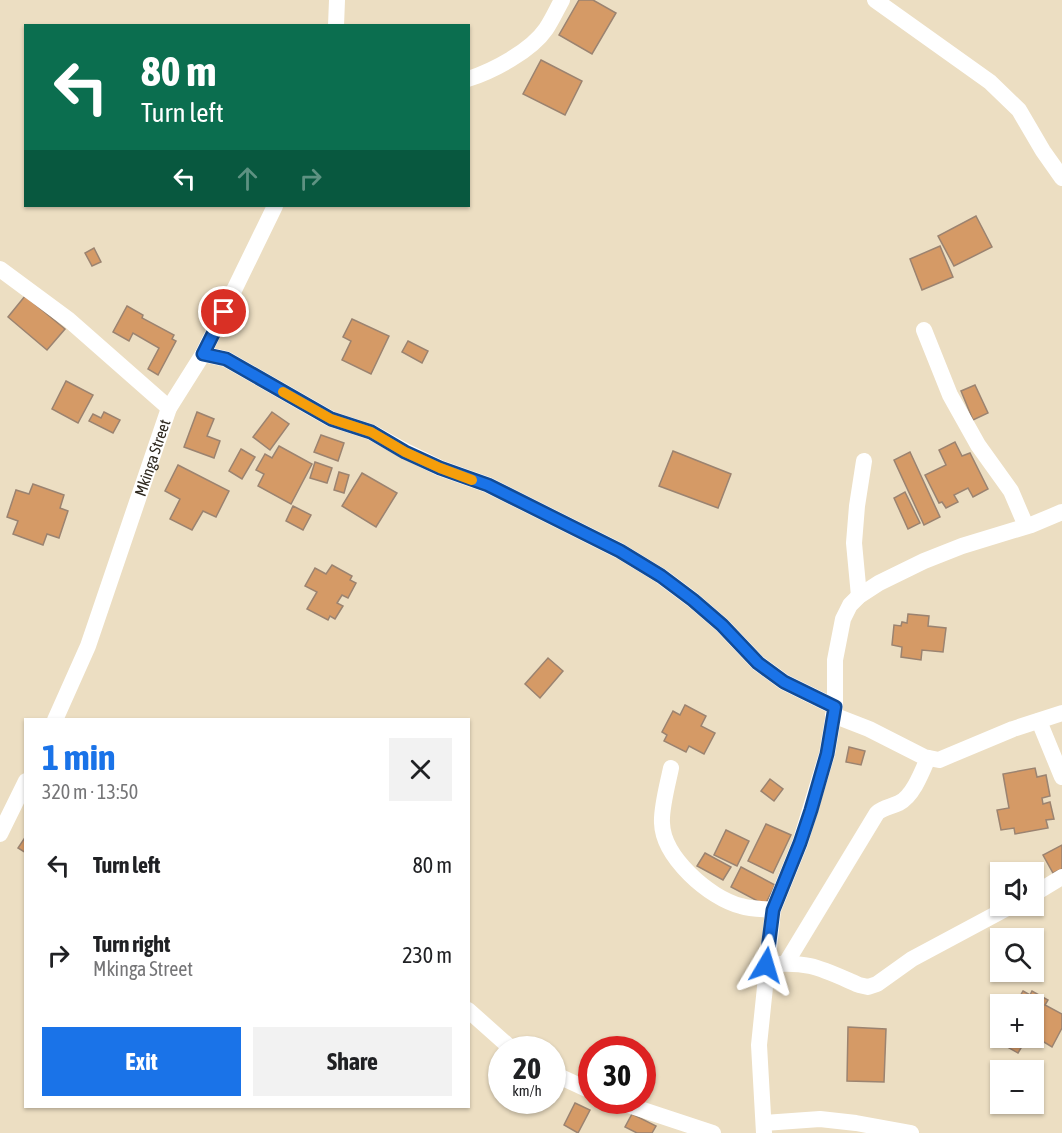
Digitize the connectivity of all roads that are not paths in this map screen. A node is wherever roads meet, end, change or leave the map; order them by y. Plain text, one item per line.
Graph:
1 (337, 0) edge
2 (561, 0) edge
3 (875, 0) edge
4 (336, 24) edge
5 (470, 78) edge
6 (1062, 178) edge
7 (275, 207) edge
8 (0, 269) edge
9 (924, 330) dead end
10 (203, 354) junction
11 (169, 408) junction
12 (864, 461) dead end
13 (1062, 512) edge
14 (1026, 526) junction
15 (859, 596) junction
16 (834, 711) junction
17 (1062, 713) edge
18 (56, 718) edge
19 (1039, 721) junction
20 (928, 758) junction
21 (671, 768) dead end
22 (1062, 777) edge
23 (24, 785) edge
24 (0, 834) edge
25 (1062, 877) edge
26 (1044, 888) edge
27 (773, 910) junction
28 (991, 916) edge
29 (786, 963) junction
30 (766, 965) junction
31 (470, 1012) edge
32 (497, 1036) edge
33 (655, 1114) edge
34 (764, 1128) edge
35 (713, 1133) edge
36 (911, 1133) edge

1 - 4 street
2 - 5 street
3 - 6 street
7 - 10 street, Mkinga Street
8 - 11 street
9 - 14 street
10 - 11 street, Mkinga Street
10 - 16 street
11 - 18 street, Mkinga Street
12 - 15 street
13 - 14 street
14 - 15 street
15 - 16 street
16 - 20 street
16 - 27 street
17 - 19 street
19 - 20 street
19 - 22 street
20 - 29 street
21 - 27 street
23 - 24 street
25 - 26 street
27 - 30 street
28 - 29 street
29 - 30 street
30 - 34 street
31 - 32 street
33 - 35 street
34 - 36 street

